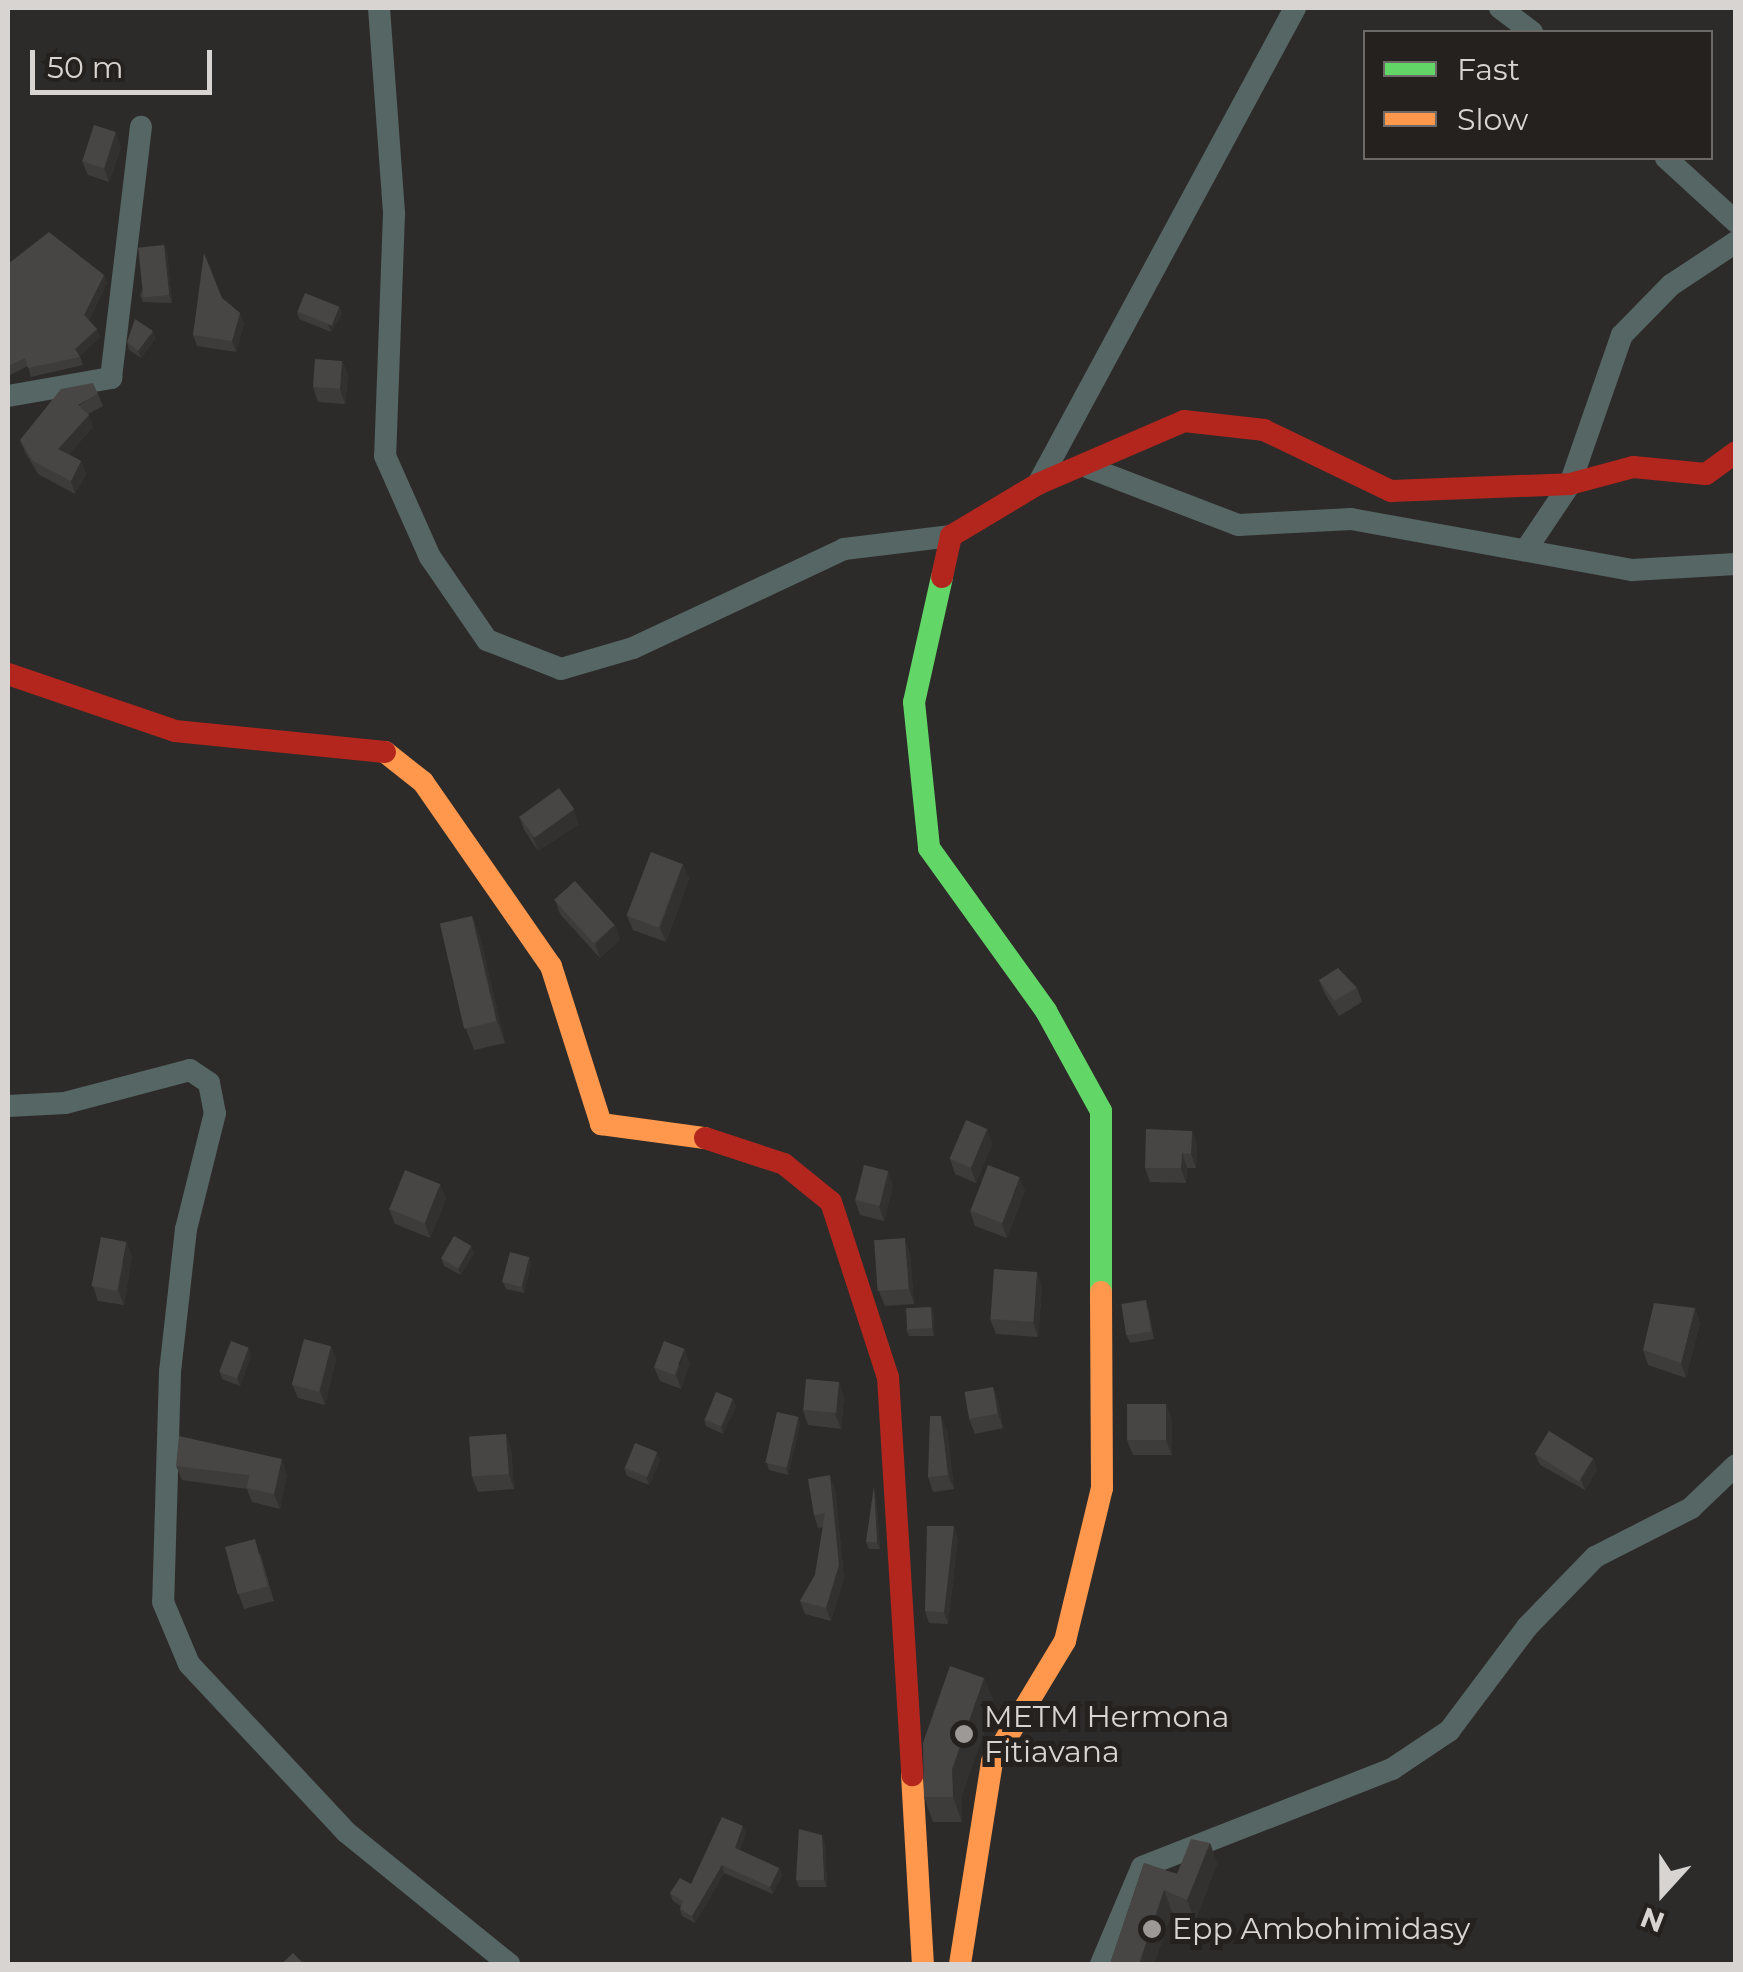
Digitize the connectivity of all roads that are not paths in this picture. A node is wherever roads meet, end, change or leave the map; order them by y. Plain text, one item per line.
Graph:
1 (379, 8) edge
2 (1296, 8) edge
3 (1500, 8) edge
4 (1529, 30) edge
5 (140, 127) dead end
6 (1668, 160) edge
7 (1736, 222) edge
8 (1736, 242) edge
9 (8, 396) edge
10 (1736, 452) edge
11 (1087, 467) junction
12 (1038, 484) junction
13 (1570, 484) junction
14 (951, 536) junction
15 (1526, 548) junction
16 (1736, 564) edge
17 (8, 674) edge
18 (8, 1106) edge
19 (1736, 1465) edge
20 (509, 1964) edge
21 (923, 1964) edge
22 (960, 1964) edge
23 (1101, 1964) edge

1 - 14 street
2 - 12 street
3 - 4 street
5 - 9 street
6 - 7 street
8 - 13 street
10 - 13 street
11 - 12 street
11 - 13 street
11 - 15 street
12 - 14 street
13 - 15 street
14 - 22 street
15 - 16 street
17 - 21 street
18 - 20 street
19 - 23 street

